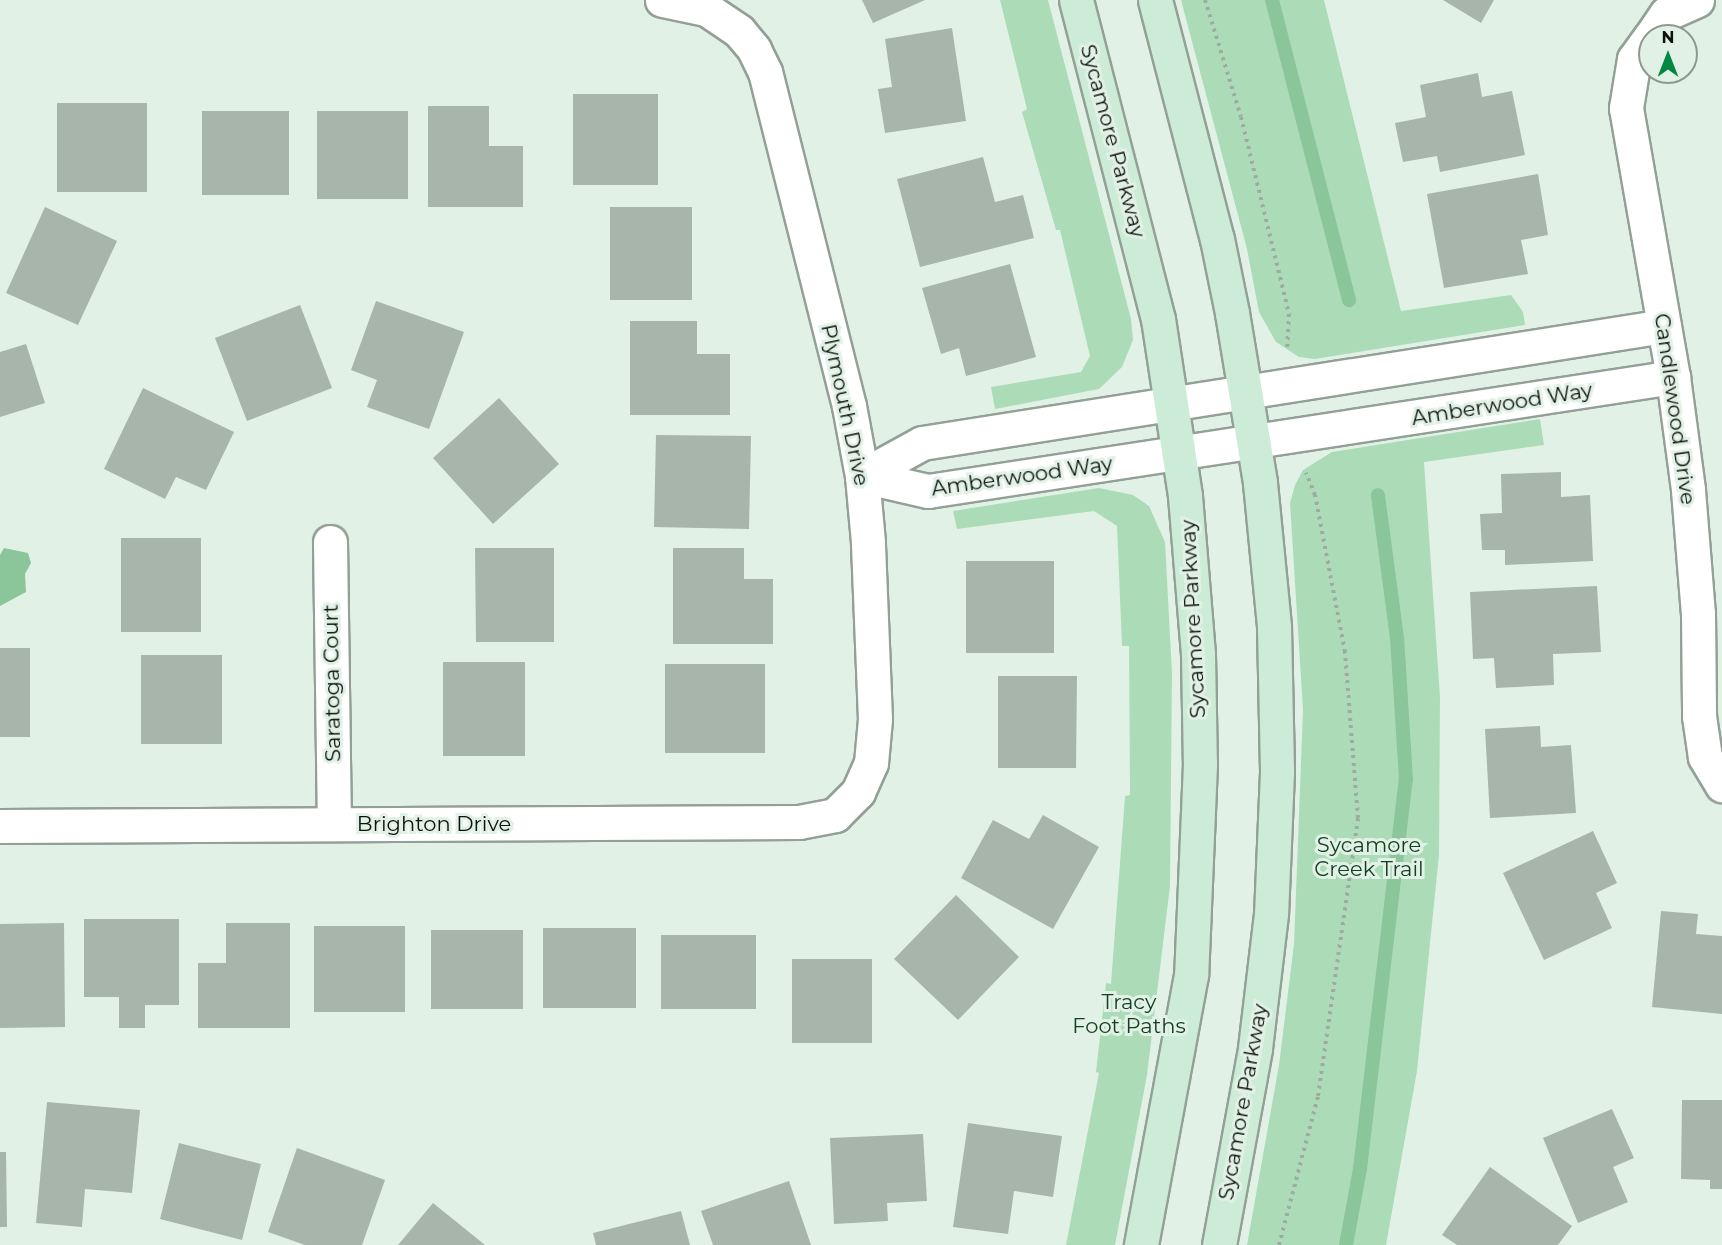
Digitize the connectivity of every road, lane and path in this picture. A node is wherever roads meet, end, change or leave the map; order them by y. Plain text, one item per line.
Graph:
1 (662, 0) edge
2 (1076, 0) edge
3 (1155, 0) edge
4 (1697, 0) edge
5 (1663, 24) edge
6 (1638, 54) edge
7 (1664, 326) junction
8 (1673, 377) junction
9 (1246, 390) junction
10 (1172, 403) junction
11 (1255, 443) junction
12 (1179, 455) junction
13 (862, 476) junction
14 (330, 542) dead end
15 (1722, 785) edge
16 (858, 792) joint
17 (334, 824) junction
18 (0, 826) edge
19 (1141, 1245) edge
20 (1219, 1245) edge

1 - 13 street, Plymouth Drive
2 - 10 main road, Sycamore Parkway
3 - 9 main road, Sycamore Parkway
4 - 5 street
6 - 7 street, Candlewood Drive
7 - 8 street, Candlewood Drive
7 - 9 street
8 - 11 street, Amberwood Way
8 - 15 street, Candlewood Drive
9 - 10 street
9 - 11 main road, Sycamore Parkway
10 - 12 main road, Sycamore Parkway
10 - 13 street
11 - 12 street, Amberwood Way
11 - 20 main road, Sycamore Parkway
12 - 13 street, Amberwood Way
12 - 19 main road, Sycamore Parkway
13 - 16 street, Plymouth Drive
14 - 17 street, Saratoga Court
16 - 17 street, Brighton Drive
17 - 18 street, Brighton Drive

